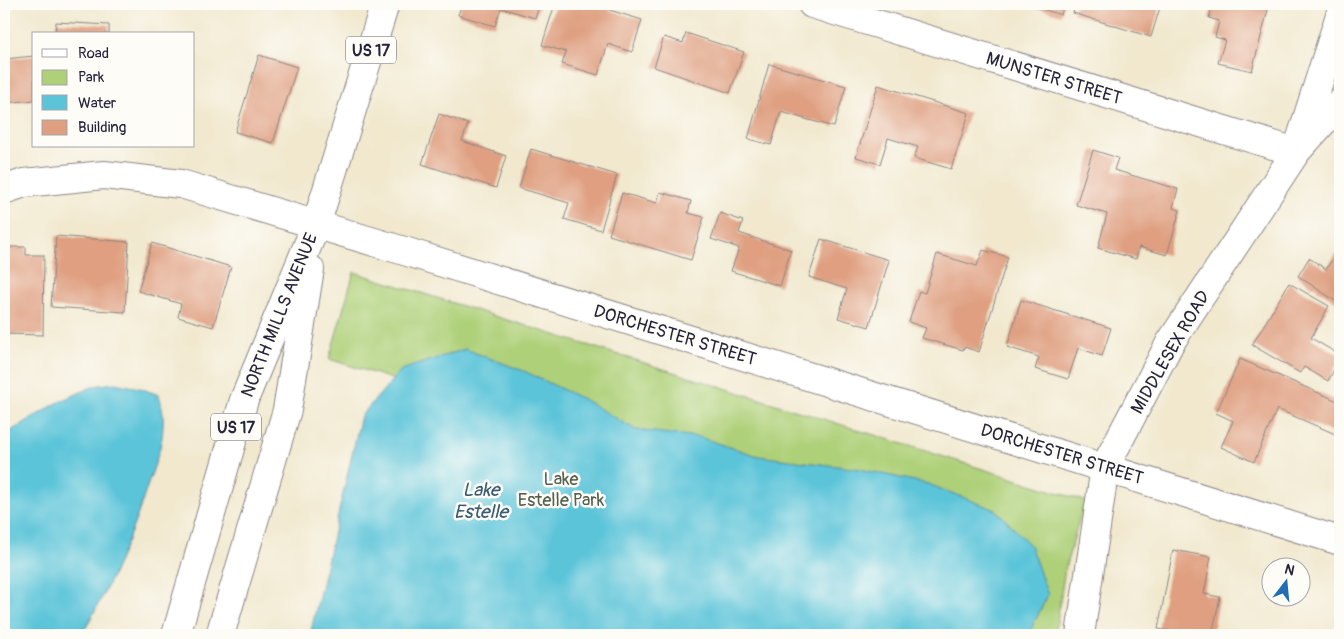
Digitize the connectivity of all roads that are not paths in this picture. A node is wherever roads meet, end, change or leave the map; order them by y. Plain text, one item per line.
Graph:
1 (385, 4) edge
2 (812, 4) edge
3 (1340, 15) edge
4 (1340, 103) edge
5 (1296, 152) junction
6 (4, 190) edge
7 (316, 225) junction
8 (1105, 467) junction
9 (1340, 541) edge
10 (176, 635) edge
11 (220, 635) edge
12 (1080, 635) edge

1 - 7 street, NORTH MILLS AVENUE / US 17
2 - 5 street, MUNSTER STREET
3 - 5 street
4 - 5 street, MIDDLESEX ROAD
5 - 8 street, MIDDLESEX ROAD
6 - 7 street, DORCHESTER STREET
7 - 8 street, DORCHESTER STREET
7 - 10 street, NORTH MILLS AVENUE / US 17
7 - 11 street, NORTH MILLS AVENUE / US 17
8 - 9 street, DORCHESTER STREET
8 - 12 street, MIDDLESEX ROAD

